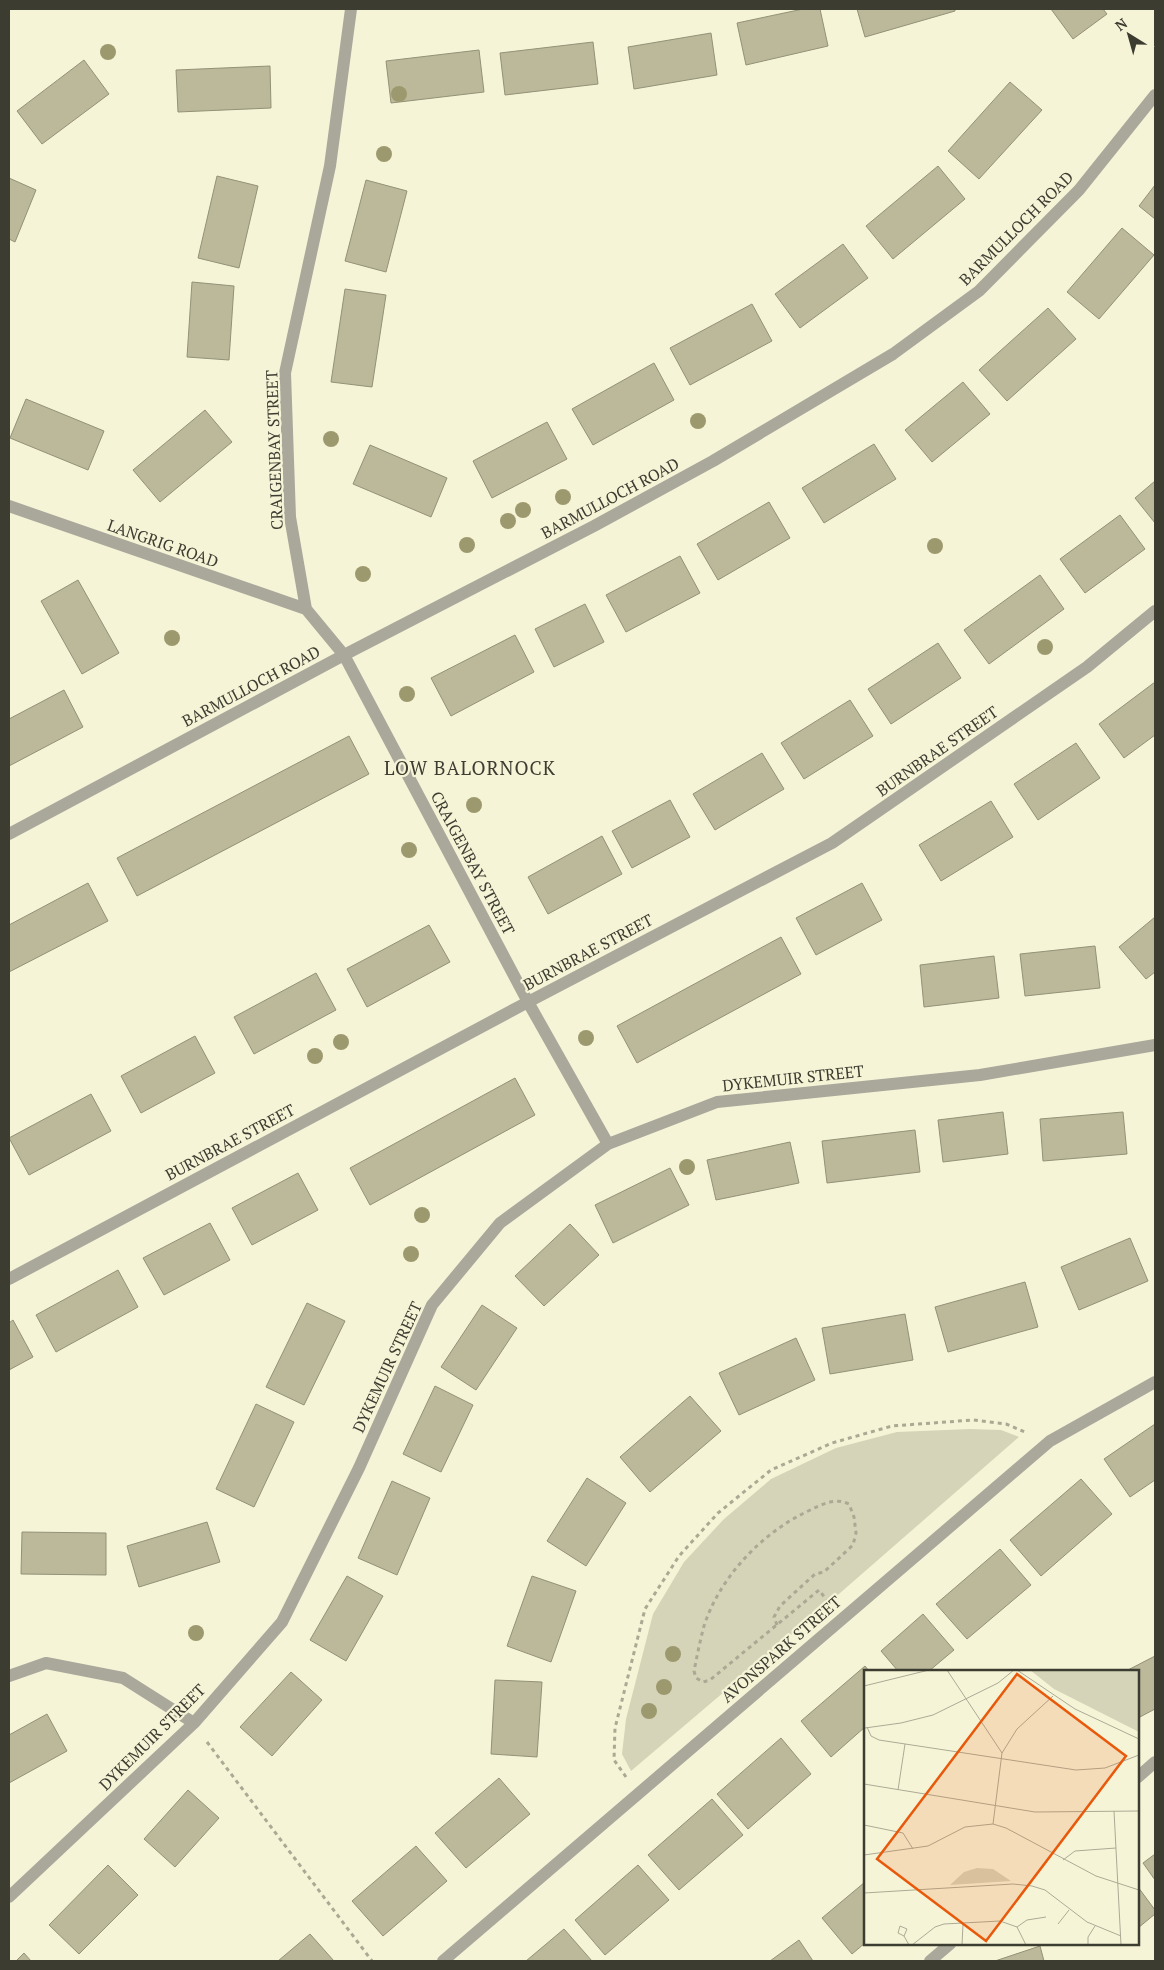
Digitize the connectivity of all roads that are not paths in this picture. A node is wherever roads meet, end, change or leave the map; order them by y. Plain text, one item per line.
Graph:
1 (351, 9) edge
2 (1155, 95) edge
3 (9, 506) edge
4 (306, 610) junction
5 (1155, 611) edge
6 (344, 655) junction
7 (9, 834) edge
8 (528, 1002) junction
9 (1155, 1045) edge
10 (608, 1144) junction
11 (9, 1279) edge
12 (1155, 1382) edge
13 (9, 1676) edge
14 (194, 1723) junction
15 (1155, 1762) edge
16 (1139, 1776) edge
17 (9, 1897) edge
18 (949, 1945) edge
19 (443, 1961) edge
20 (930, 1961) edge

1 - 4 street, CRAIGENBAY STREET
2 - 6 street, BARMULLOCH ROAD
3 - 4 street, LANGRIG ROAD
4 - 6 street, CRAIGENBAY STREET
5 - 8 street, BURNBRAE STREET
6 - 7 street, BARMULLOCH ROAD
6 - 8 street, CRAIGENBAY STREET
8 - 10 street, CRAIGENBAY STREET
8 - 11 street, BURNBRAE STREET
9 - 10 street, DYKEMUIR STREET
10 - 14 street, DYKEMUIR STREET
12 - 19 street, AVONSPARK STREET
13 - 14 street
14 - 17 street, DYKEMUIR STREET
15 - 16 street
18 - 20 street

